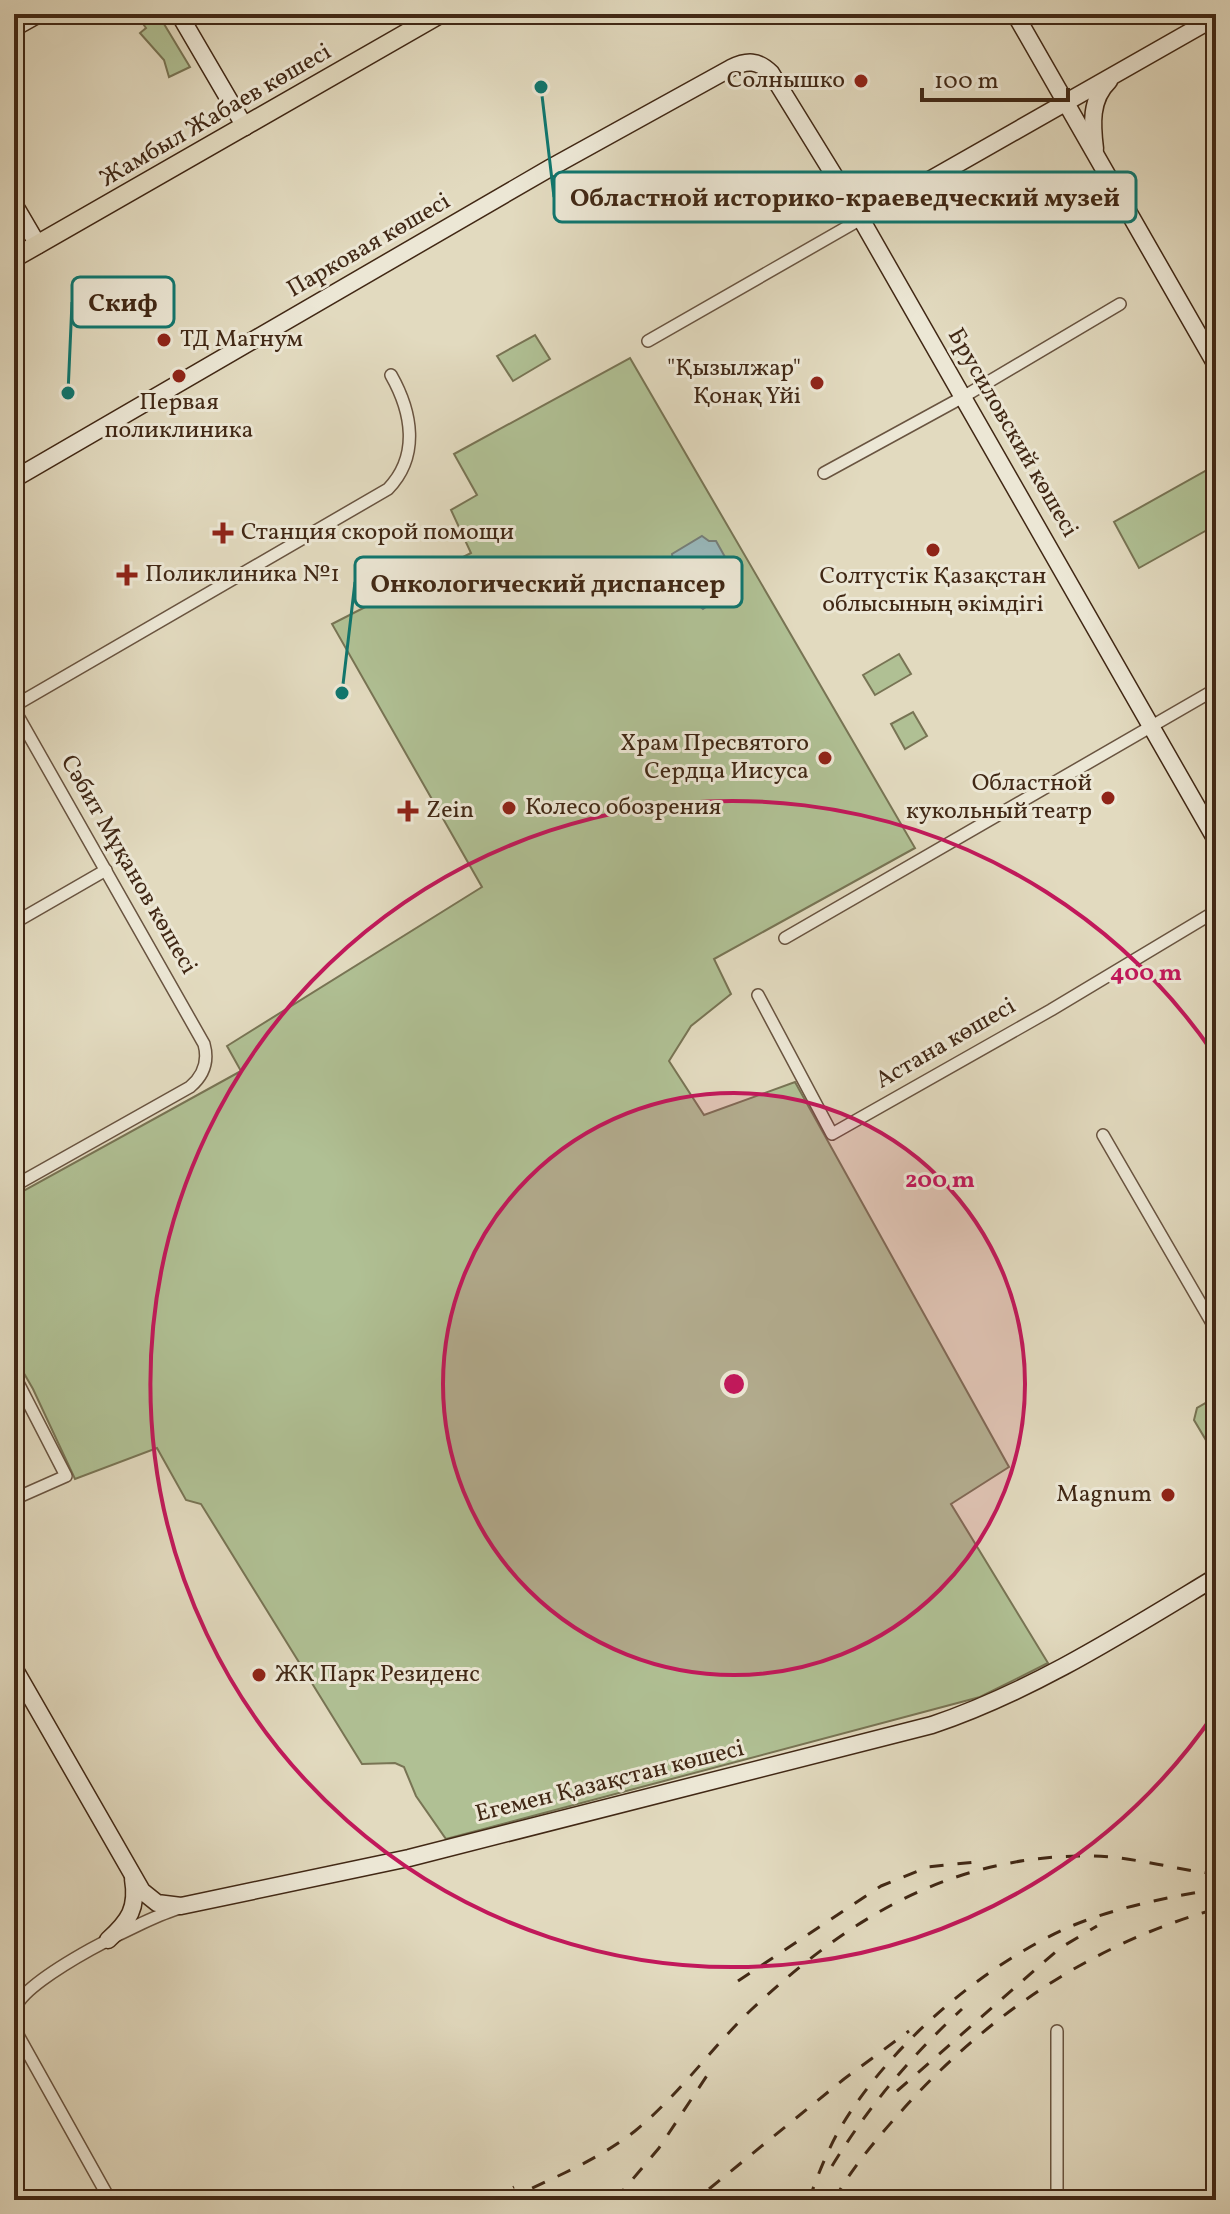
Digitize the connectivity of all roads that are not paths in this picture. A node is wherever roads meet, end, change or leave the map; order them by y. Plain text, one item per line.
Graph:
1 (39, 14) edge
2 (179, 14) edge
3 (440, 14) edge
4 (1015, 14) edge
5 (1216, 17) edge
6 (14, 28) edge
7 (752, 62) joint
8 (1116, 74) junction
9 (1066, 103) junction
10 (245, 127) junction
11 (1095, 154) junction
12 (14, 204) edge
13 (861, 219) junction
14 (38, 245) junction
15 (14, 258) edge
16 (1120, 304) dead end
17 (648, 341) dead end
18 (1216, 365) edge
19 (391, 375) dead end
20 (963, 397) junction
21 (824, 473) dead end
22 (14, 479) edge
23 (1216, 689) edge
24 (14, 707) edge
25 (1151, 726) junction
26 (1216, 840) edge
27 (106, 870) junction
28 (1216, 911) edge
29 (14, 923) edge
30 (785, 938) dead end
31 (758, 995) dead end
32 (1103, 1135) dead end
33 (14, 1186) edge
34 (1216, 1330) edge
35 (14, 1375) edge
36 (18, 1393) edge
37 (14, 1499) edge
38 (1216, 1577) edge
39 (14, 1668) edge
40 (133, 1877) junction
41 (197, 1904) junction
42 (108, 1940) junction
43 (14, 2012) edge
44 (1057, 2031) dead end
45 (1215, 2095) edge
46 (1216, 2171) edge
47 (110, 2200) edge
48 (1057, 2200) edge

1 - 6 street
2 - 10 street
3 - 10 main road, Жамбыл Жабаев көшесі
4 - 9 street
5 - 8 street
7 - 13 street, Брусиловский көшесі
7 - 22 street, Парковая көшесі
8 - 9 street
8 - 11 street
9 - 11 street
9 - 13 street
10 - 14 main road, Жамбыл Жабаев көшесі
11 - 18 street
12 - 14 street
13 - 17 street
13 - 20 street, Брусиловский көшесі
14 - 15 main road, Жамбыл Жабаев көшесі
16 - 20 street
19 - 24 street
20 - 21 street
20 - 25 street, Брусиловский көшесі
23 - 25 street
24 - 27 street, Сәбит Мұқанов көшесі
25 - 26 street, Брусиловский көшесі
25 - 30 street
27 - 29 street
27 - 33 street, Сәбит Мұқанов көшесі
28 - 31 street, Астана көшесі
32 - 34 street
35 - 36 street
36 - 37 street
38 - 41 street, Егемен Қазақстан көшесі
39 - 40 street
40 - 41 street
40 - 42 street
41 - 42 street, Егемен Қазақстан көшесі
42 - 43 street, Егемен Қазақстан көшесі
43 - 47 street
44 - 48 street
45 - 46 street

